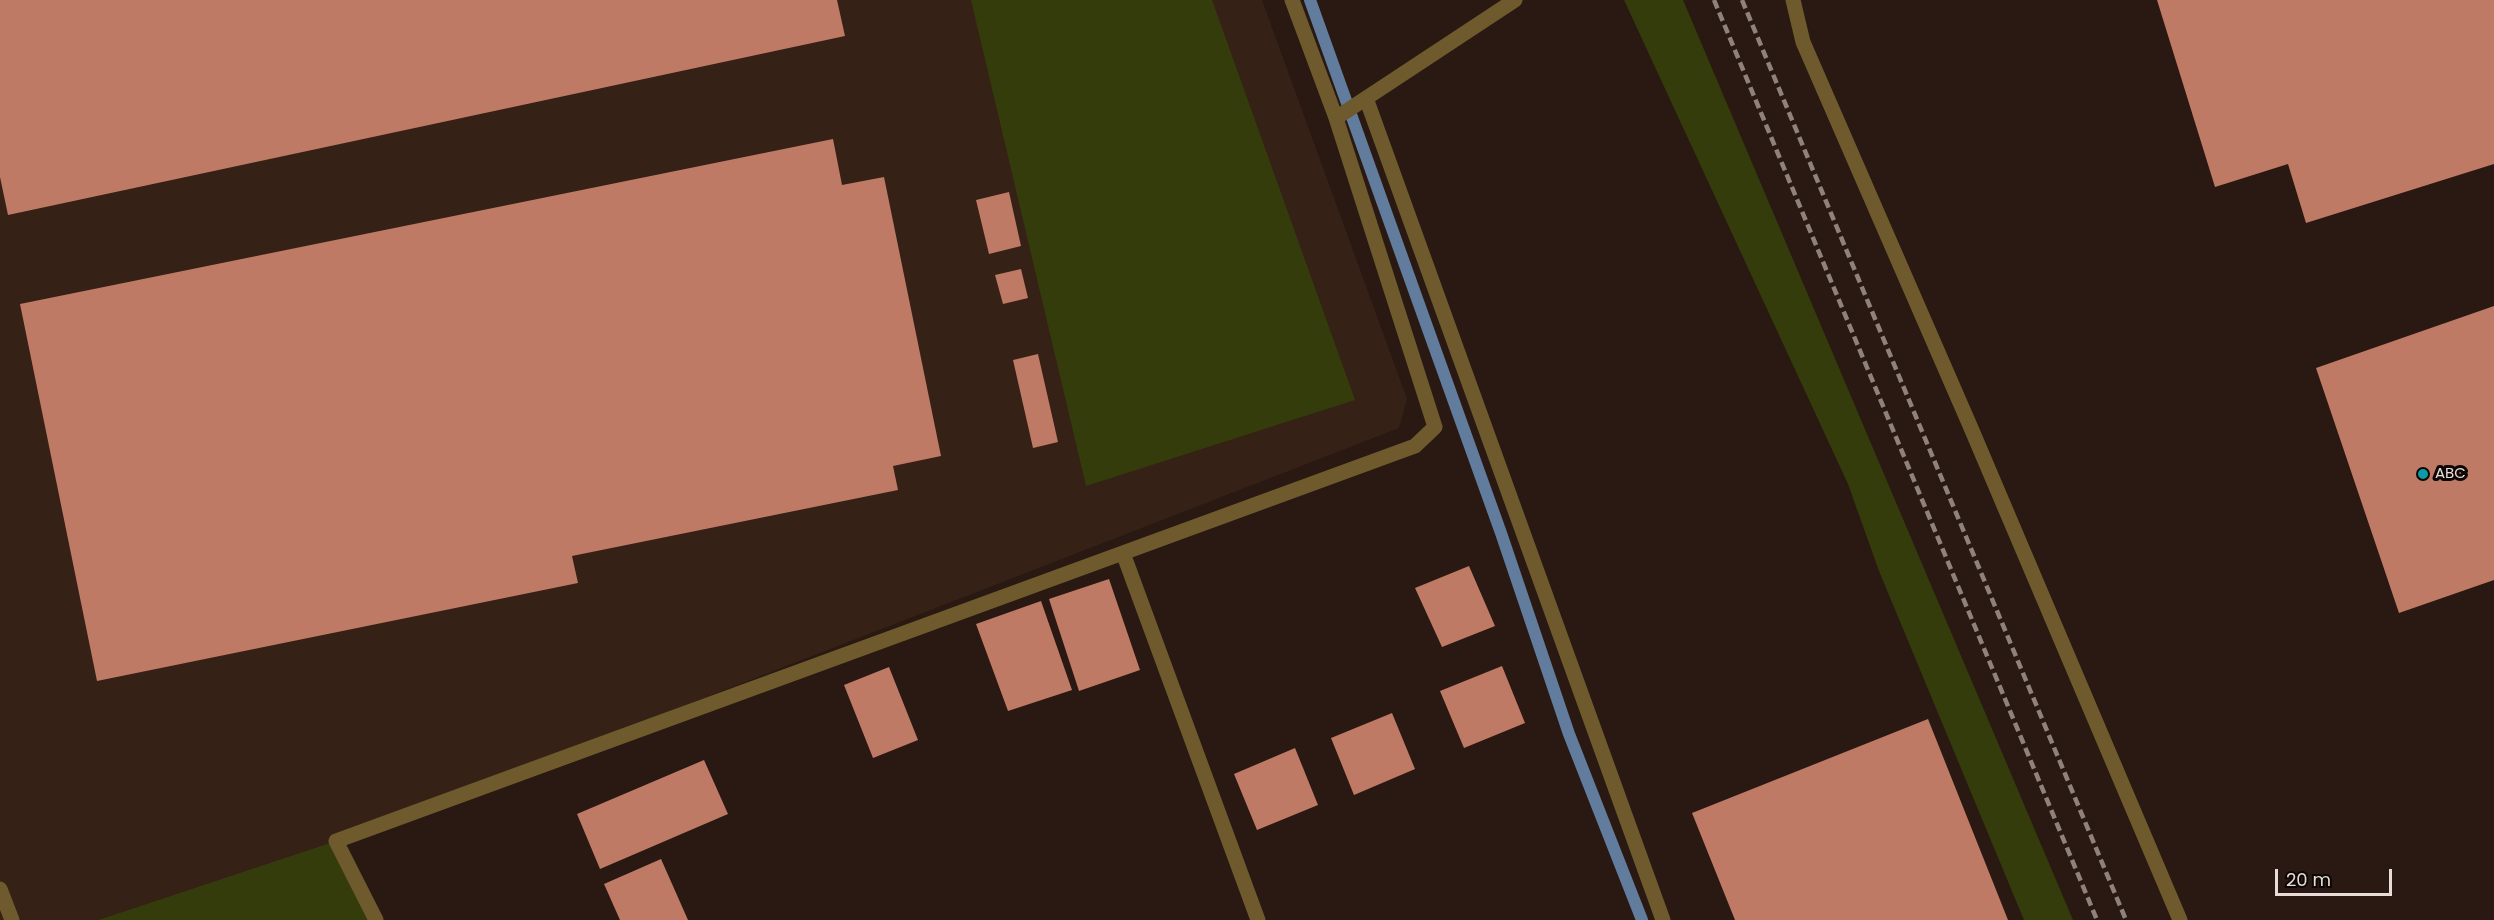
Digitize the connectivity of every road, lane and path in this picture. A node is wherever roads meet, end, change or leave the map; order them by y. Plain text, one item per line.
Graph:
1 (1292, 0) edge
2 (1515, 0) edge
3 (1793, 0) edge
4 (1366, 98) junction
5 (1336, 118) junction
6 (1123, 553) junction
7 (0, 889) edge
8 (12, 920) edge
9 (376, 920) edge
10 (1258, 920) edge
11 (1663, 920) edge
12 (2180, 920) edge

1 - 5 street
2 - 4 street
3 - 12 street
4 - 5 street
4 - 11 street
5 - 6 street
6 - 9 street
6 - 10 street
7 - 8 street

